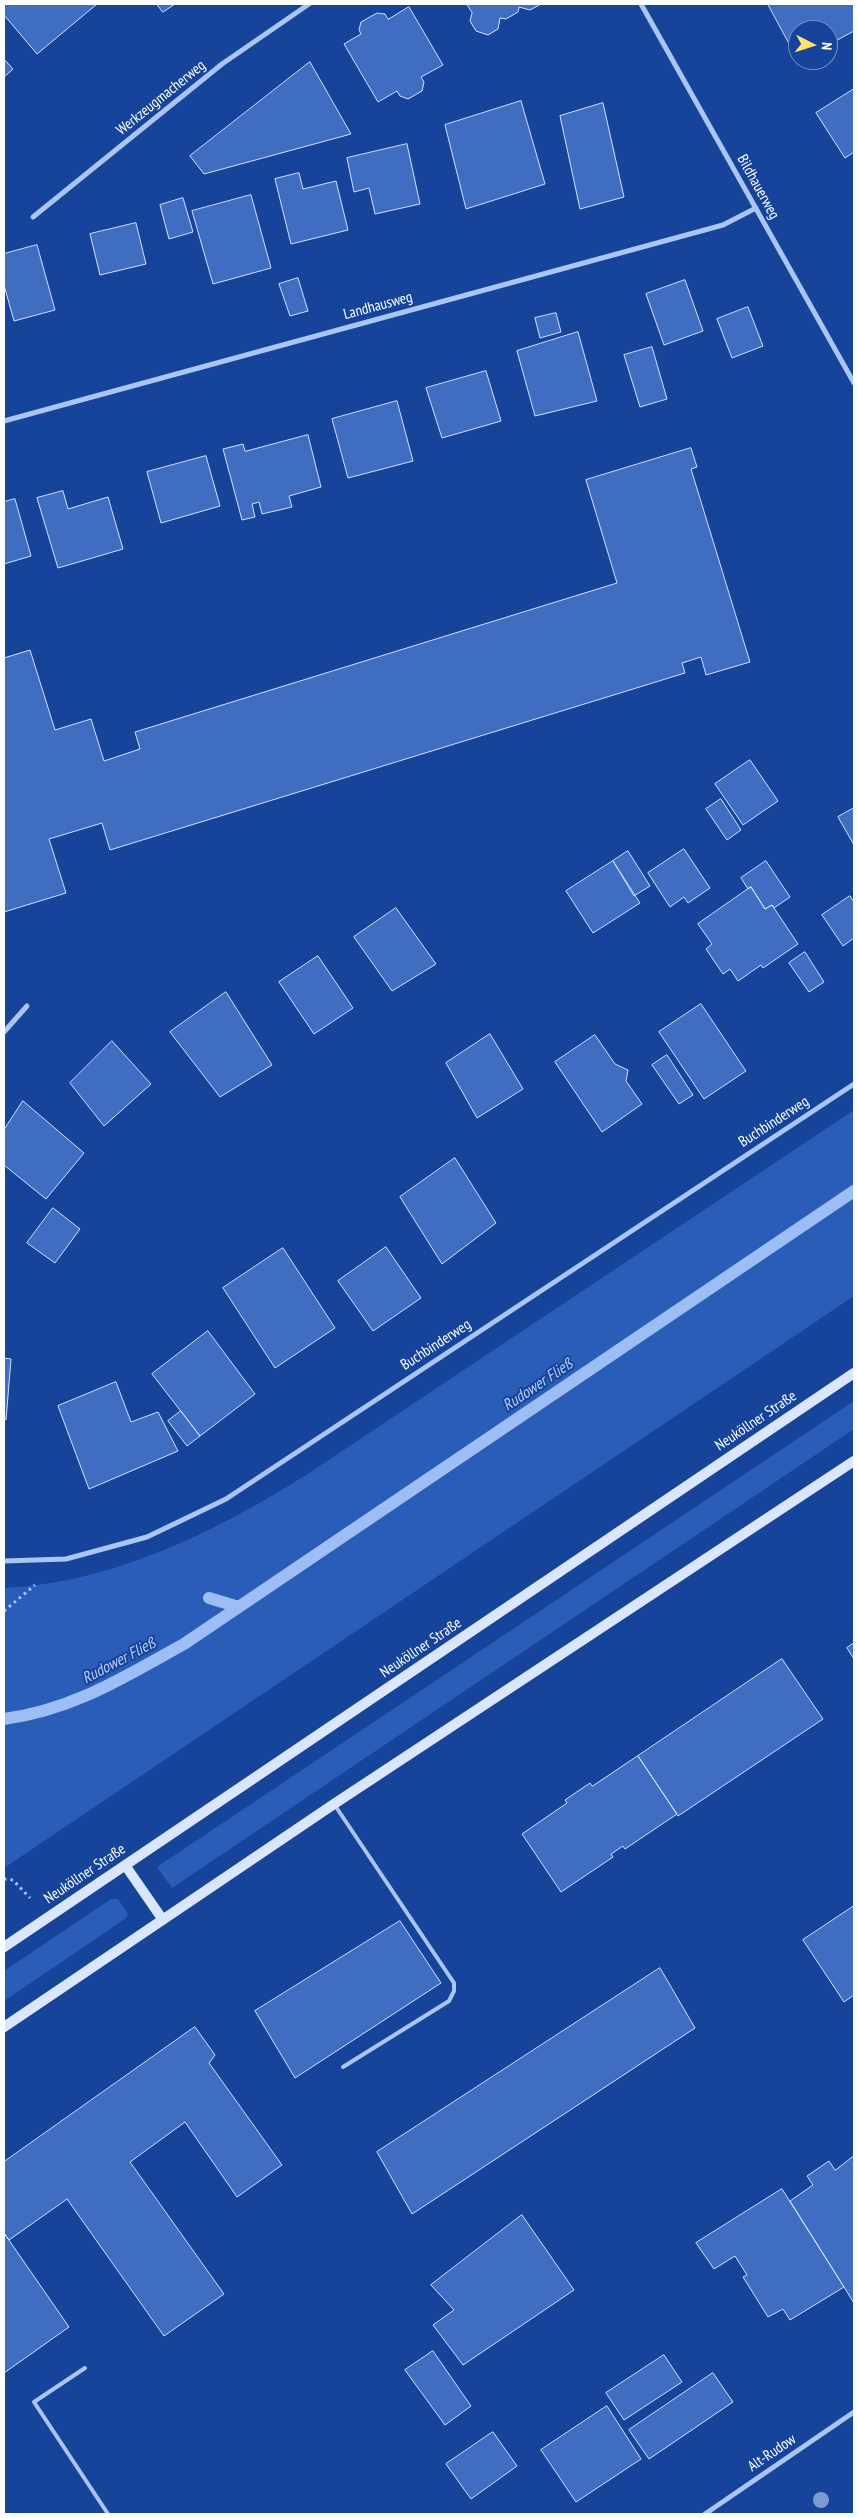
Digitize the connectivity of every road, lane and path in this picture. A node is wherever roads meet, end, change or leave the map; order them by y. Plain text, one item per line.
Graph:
1 (309, 4) edge
2 (641, 4) edge
3 (756, 208) junction
4 (33, 217) dead end
5 (854, 383) edge
6 (4, 421) edge
7 (28, 1006) dead end
8 (4, 1032) edge
9 (854, 1084) edge
10 (854, 1373) edge
11 (854, 1460) edge
12 (4, 1562) edge
13 (334, 1804) junction
14 (125, 1865) junction
15 (4, 1879) edge
16 (44, 1919) junction
17 (163, 1920) junction
18 (4, 1947) edge
19 (4, 2027) edge
20 (343, 2067) dead end
21 (86, 2368) dead end
22 (854, 2412) edge
23 (108, 2514) edge
24 (704, 2514) edge

1 - 4 street, Werkzeugmacherweg
2 - 3 street, Bildhauerweg
3 - 5 street, Bildhauerweg
3 - 6 street, Landhausweg
7 - 8 street
9 - 12 street, Buchbinderweg
10 - 14 main road, Neuköllner Straße
11 - 13 main road
13 - 17 main road
13 - 20 lane
14 - 16 main road, Neuköllner Straße
14 - 17 main road
15 - 16 path
16 - 18 main road, Neuköllner Straße
17 - 19 main road
21 - 23 lane
22 - 24 street, Alt-Rudow

